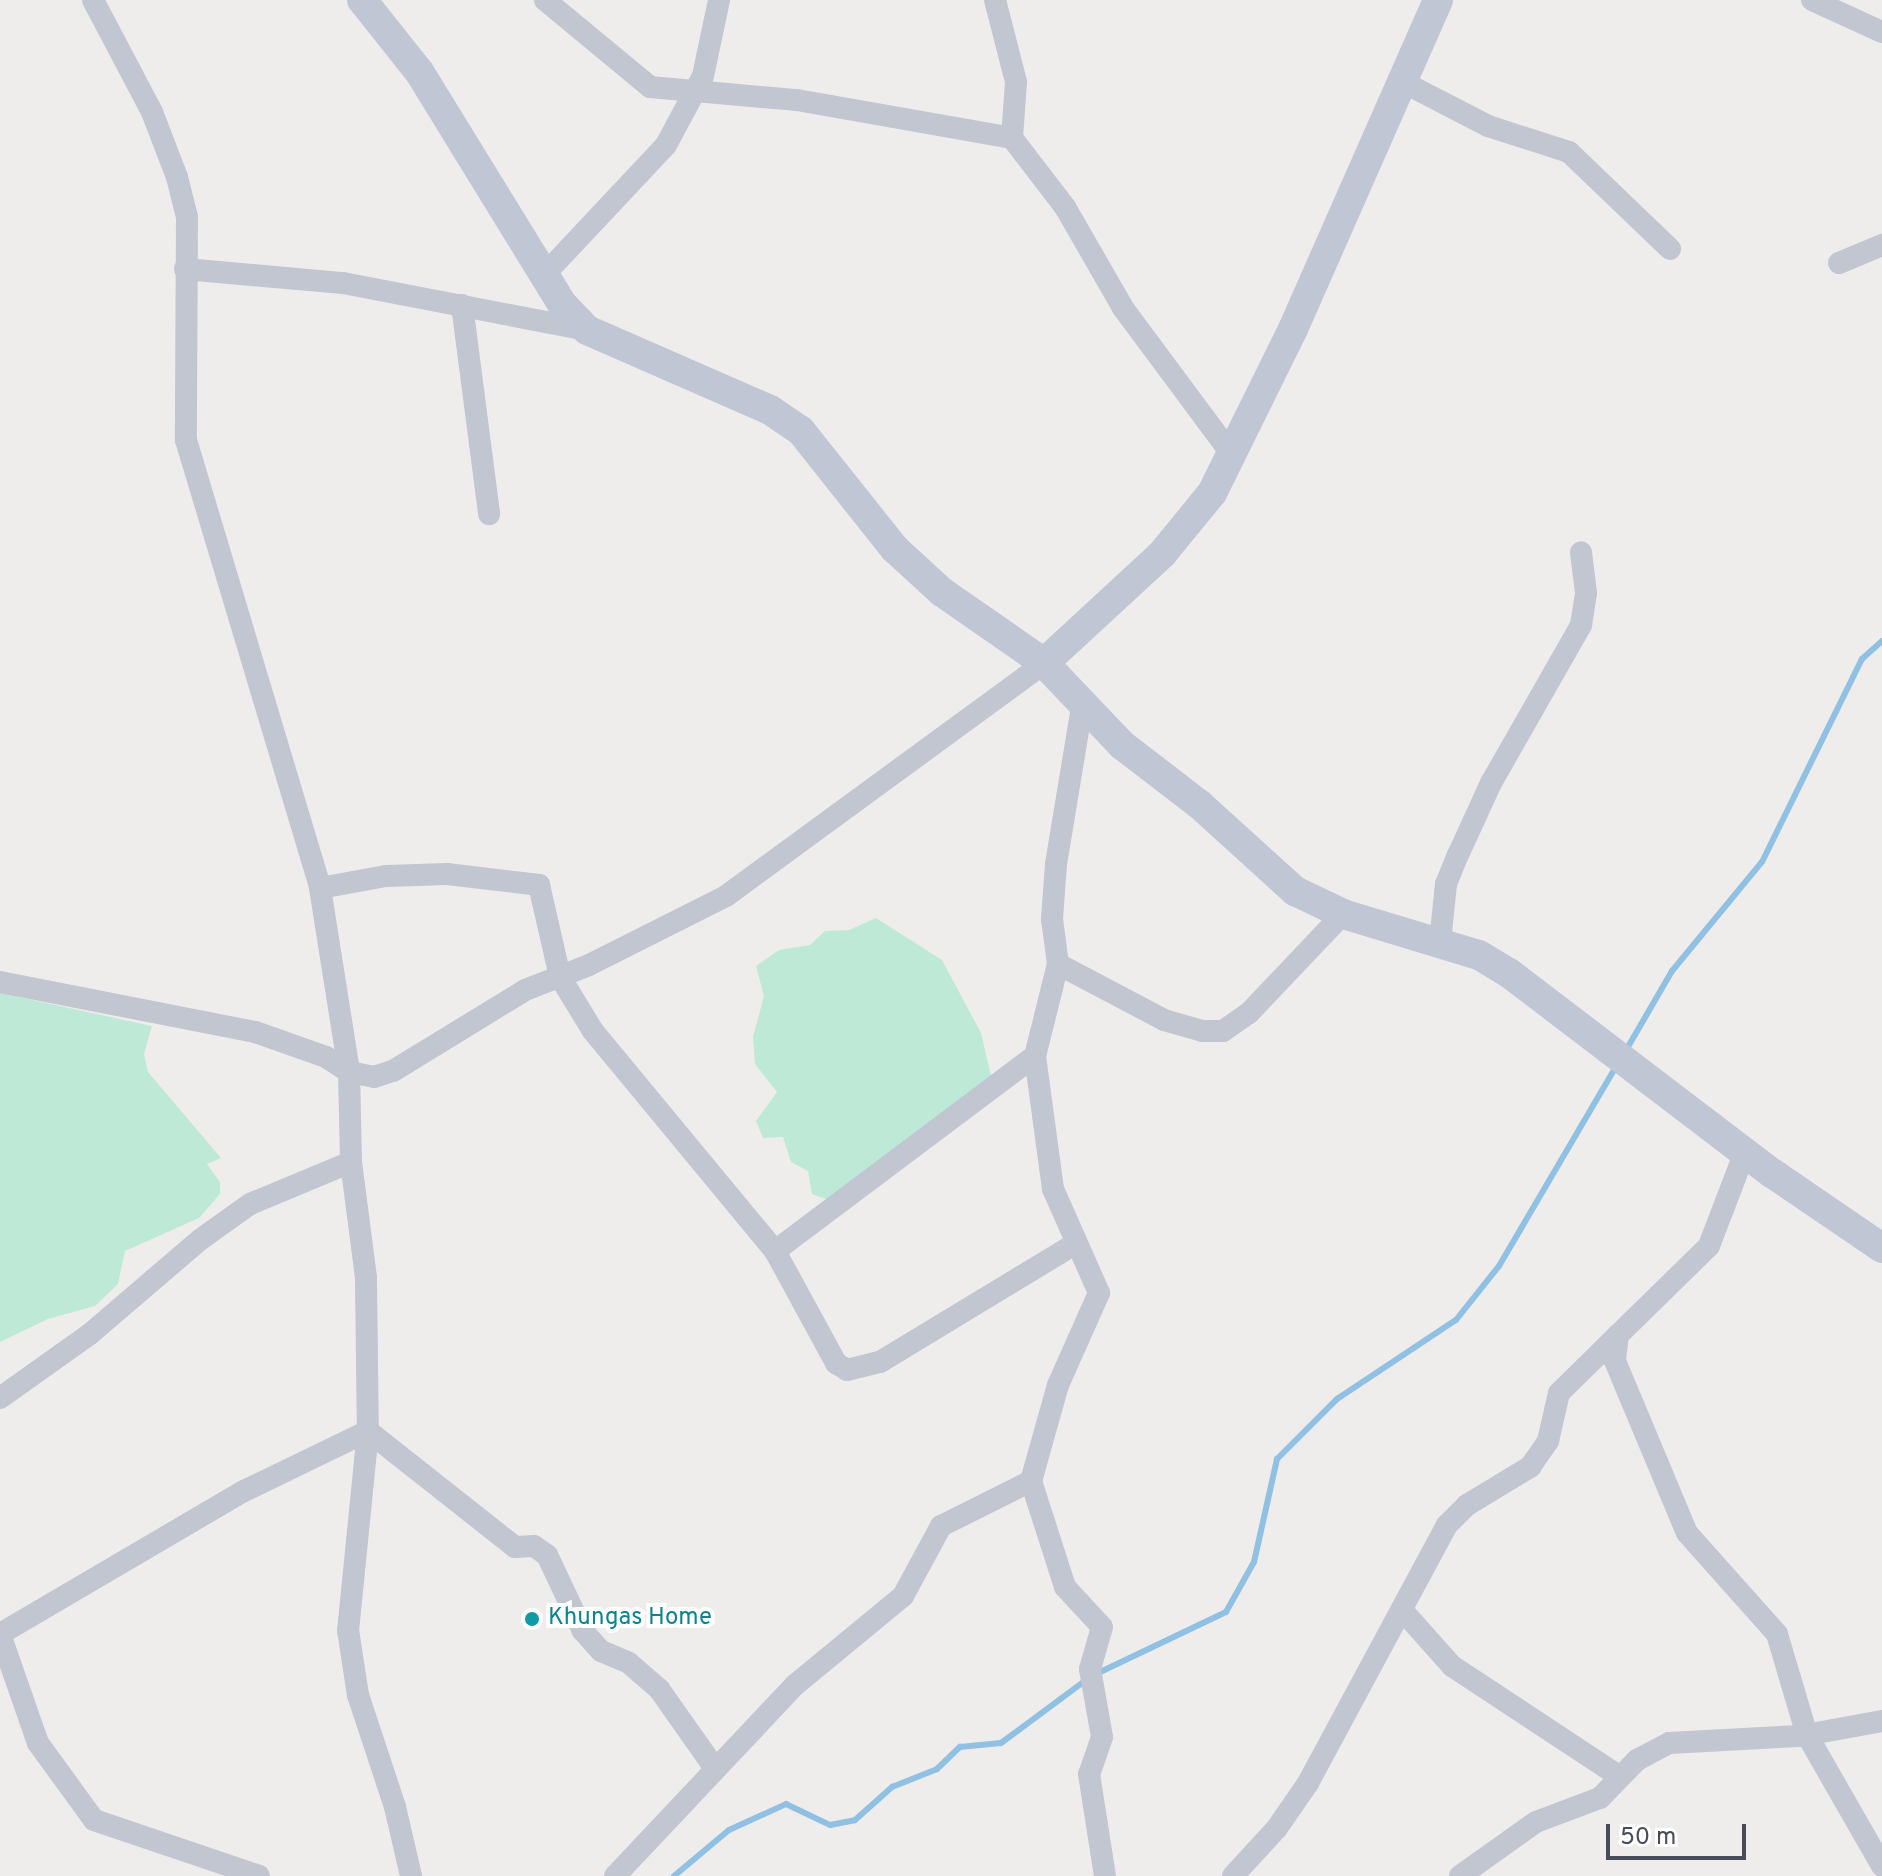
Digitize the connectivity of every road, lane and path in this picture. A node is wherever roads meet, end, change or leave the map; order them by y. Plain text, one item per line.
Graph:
1 (93, 0) edge
2 (362, 0) edge
3 (545, 0) edge
4 (719, 0) edge
5 (995, 0) edge
6 (1438, 0) edge
7 (1812, 0) edge
8 (1882, 32) edge
9 (1399, 80) junction
10 (696, 92) junction
11 (1012, 138) junction
12 (1882, 245) edge
13 (1670, 249) dead end
14 (1839, 263) dead end
15 (185, 269) junction
16 (544, 275) junction
17 (462, 305) junction
18 (587, 330) junction
19 (1233, 456) junction
20 (489, 514) dead end
21 (1581, 552) dead end
22 (1044, 663) junction
23 (1082, 707) junction
24 (320, 888) junction
25 (1343, 914) junction
26 (1440, 942) junction
27 (1058, 964) junction
28 (560, 977) junction
29 (0, 982) edge
30 (1035, 1056) junction
31 (349, 1072) junction
32 (1745, 1152) junction
33 (351, 1162) junction
34 (1073, 1245) junction
35 (1882, 1248) edge
36 (775, 1251) junction
37 (1618, 1335) junction
38 (0, 1398) edge
39 (368, 1431) junction
40 (1031, 1481) junction
41 (1403, 1611) junction
42 (0, 1634) edge
43 (8, 1693) edge
44 (1882, 1721) edge
45 (1807, 1735) junction
46 (714, 1767) junction
47 (1619, 1776) junction
48 (1882, 1866) edge
49 (259, 1876) edge
50 (411, 1876) edge
51 (615, 1876) edge
52 (1105, 1876) edge
53 (1233, 1876) edge
54 (1460, 1876) edge

1 - 15 street
2 - 16 street
3 - 10 street
4 - 10 street
5 - 11 street
6 - 9 street
7 - 8 street
9 - 13 street
9 - 19 street
10 - 11 street
10 - 16 street
11 - 19 street
12 - 14 street
15 - 17 street
15 - 24 street
16 - 18 street
17 - 18 street
17 - 20 street
18 - 22 street
19 - 22 street
21 - 26 street
22 - 23 street
22 - 28 street
23 - 25 street
23 - 27 street
24 - 28 street
24 - 31 street
25 - 26 street
25 - 27 street
26 - 32 street
27 - 30 street
28 - 31 street
28 - 36 street
29 - 31 street
30 - 34 street
30 - 36 street
31 - 33 street
32 - 35 street
32 - 37 street
33 - 38 street
33 - 39 street
34 - 36 street
34 - 40 street
37 - 41 street
37 - 45 street
39 - 42 street
39 - 46 street
39 - 50 street
40 - 46 street
40 - 52 street
41 - 47 street
41 - 53 street
42 - 43 street
43 - 49 street
44 - 45 street
45 - 47 street
45 - 48 street
46 - 51 street
47 - 54 street

